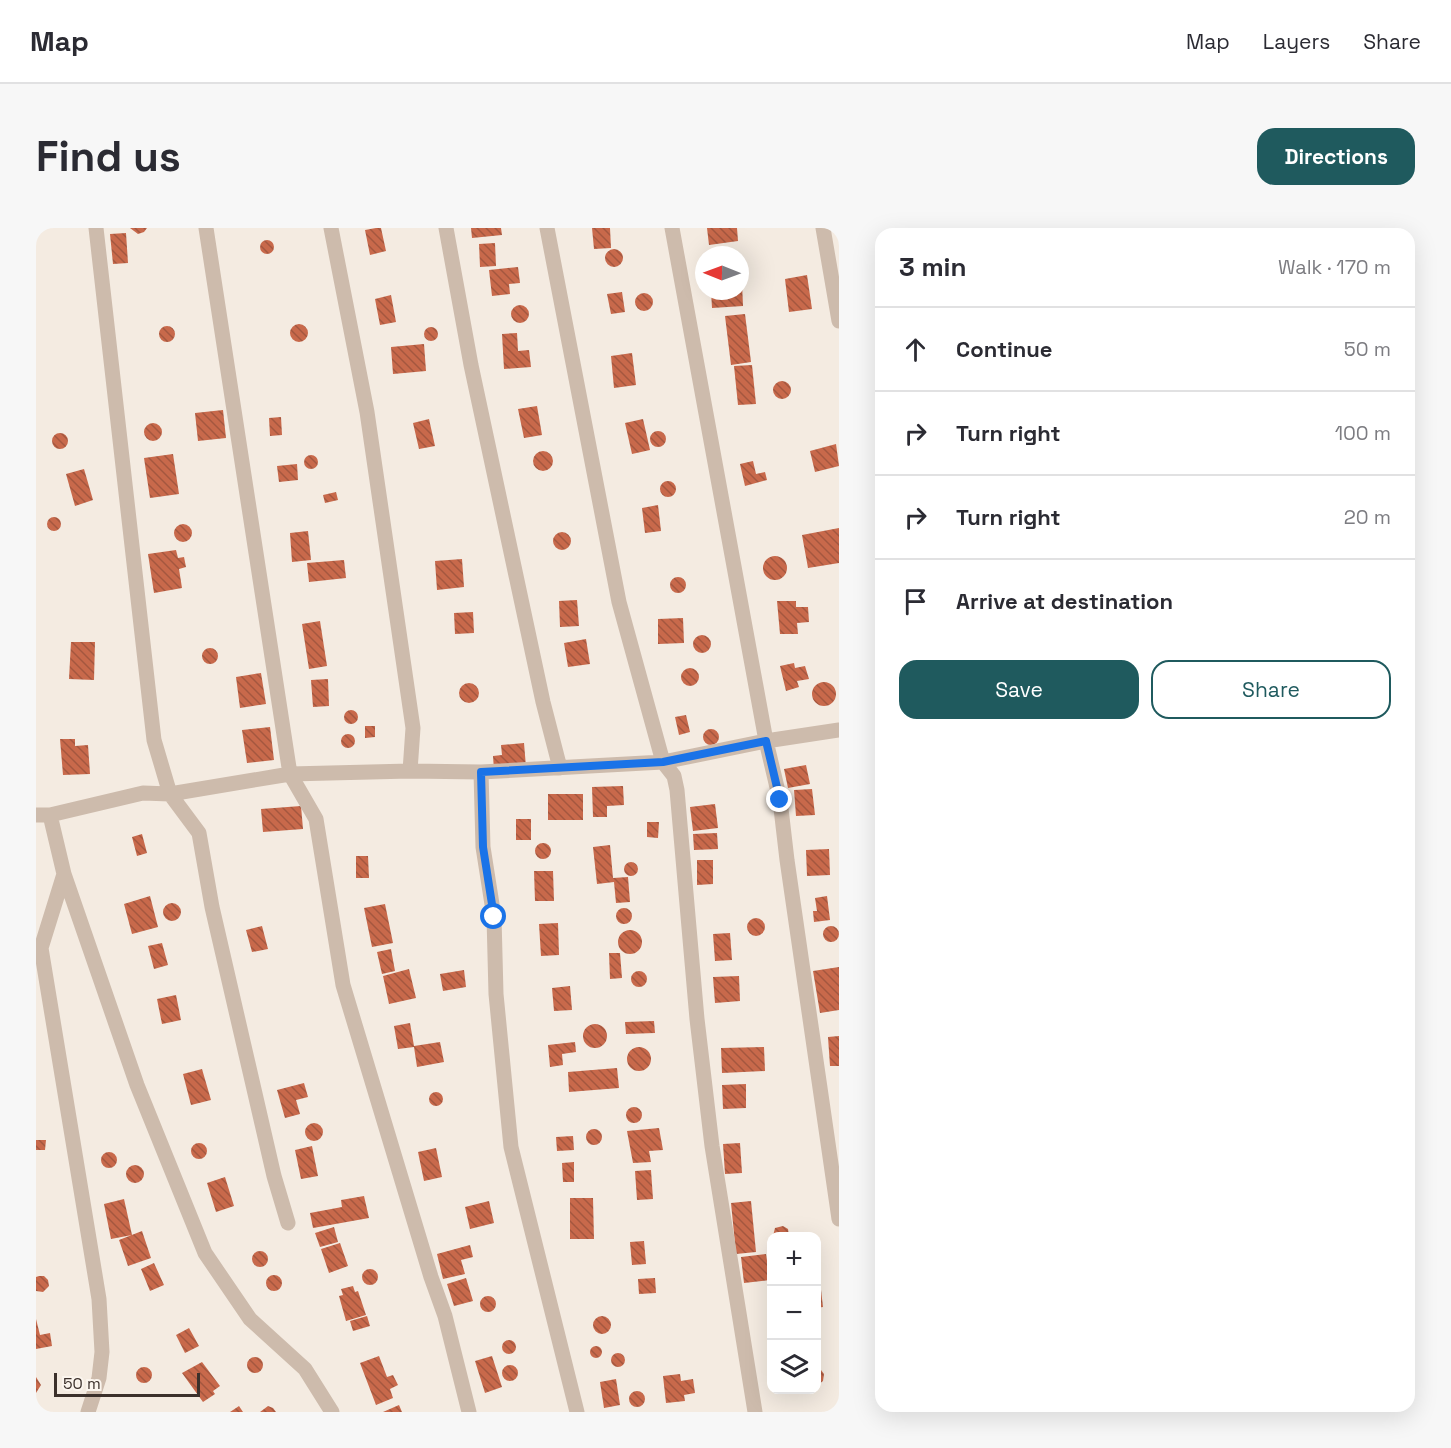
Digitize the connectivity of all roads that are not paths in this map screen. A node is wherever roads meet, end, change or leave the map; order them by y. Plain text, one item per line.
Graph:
1 (96, 228) edge
2 (206, 228) edge
3 (331, 228) edge
4 (446, 228) edge
5 (547, 228) edge
6 (672, 228) edge
7 (823, 228) edge
8 (839, 321) edge
9 (839, 730) edge
10 (766, 741) junction
11 (663, 762) junction
12 (560, 768) junction
13 (410, 771) junction
14 (481, 772) junction
15 (290, 774) junction
16 (171, 794) junction
17 (43, 815) edge
18 (64, 874) junction
19 (39, 951) edge
20 (839, 1219) edge
21 (288, 1223) dead end
22 (88, 1412) edge
23 (332, 1412) edge
24 (470, 1412) edge
25 (577, 1412) edge
26 (755, 1412) edge

1 - 16 street
2 - 15 street
3 - 13 street
4 - 12 street
5 - 11 street
6 - 10 street
7 - 8 street
9 - 10 street
10 - 11 street
10 - 20 street
11 - 12 street
11 - 26 street
12 - 14 street
13 - 14 street
13 - 15 street
14 - 25 street
15 - 16 street
15 - 24 street
16 - 17 street
16 - 21 street
17 - 18 street
18 - 19 street
18 - 23 street
19 - 22 street

